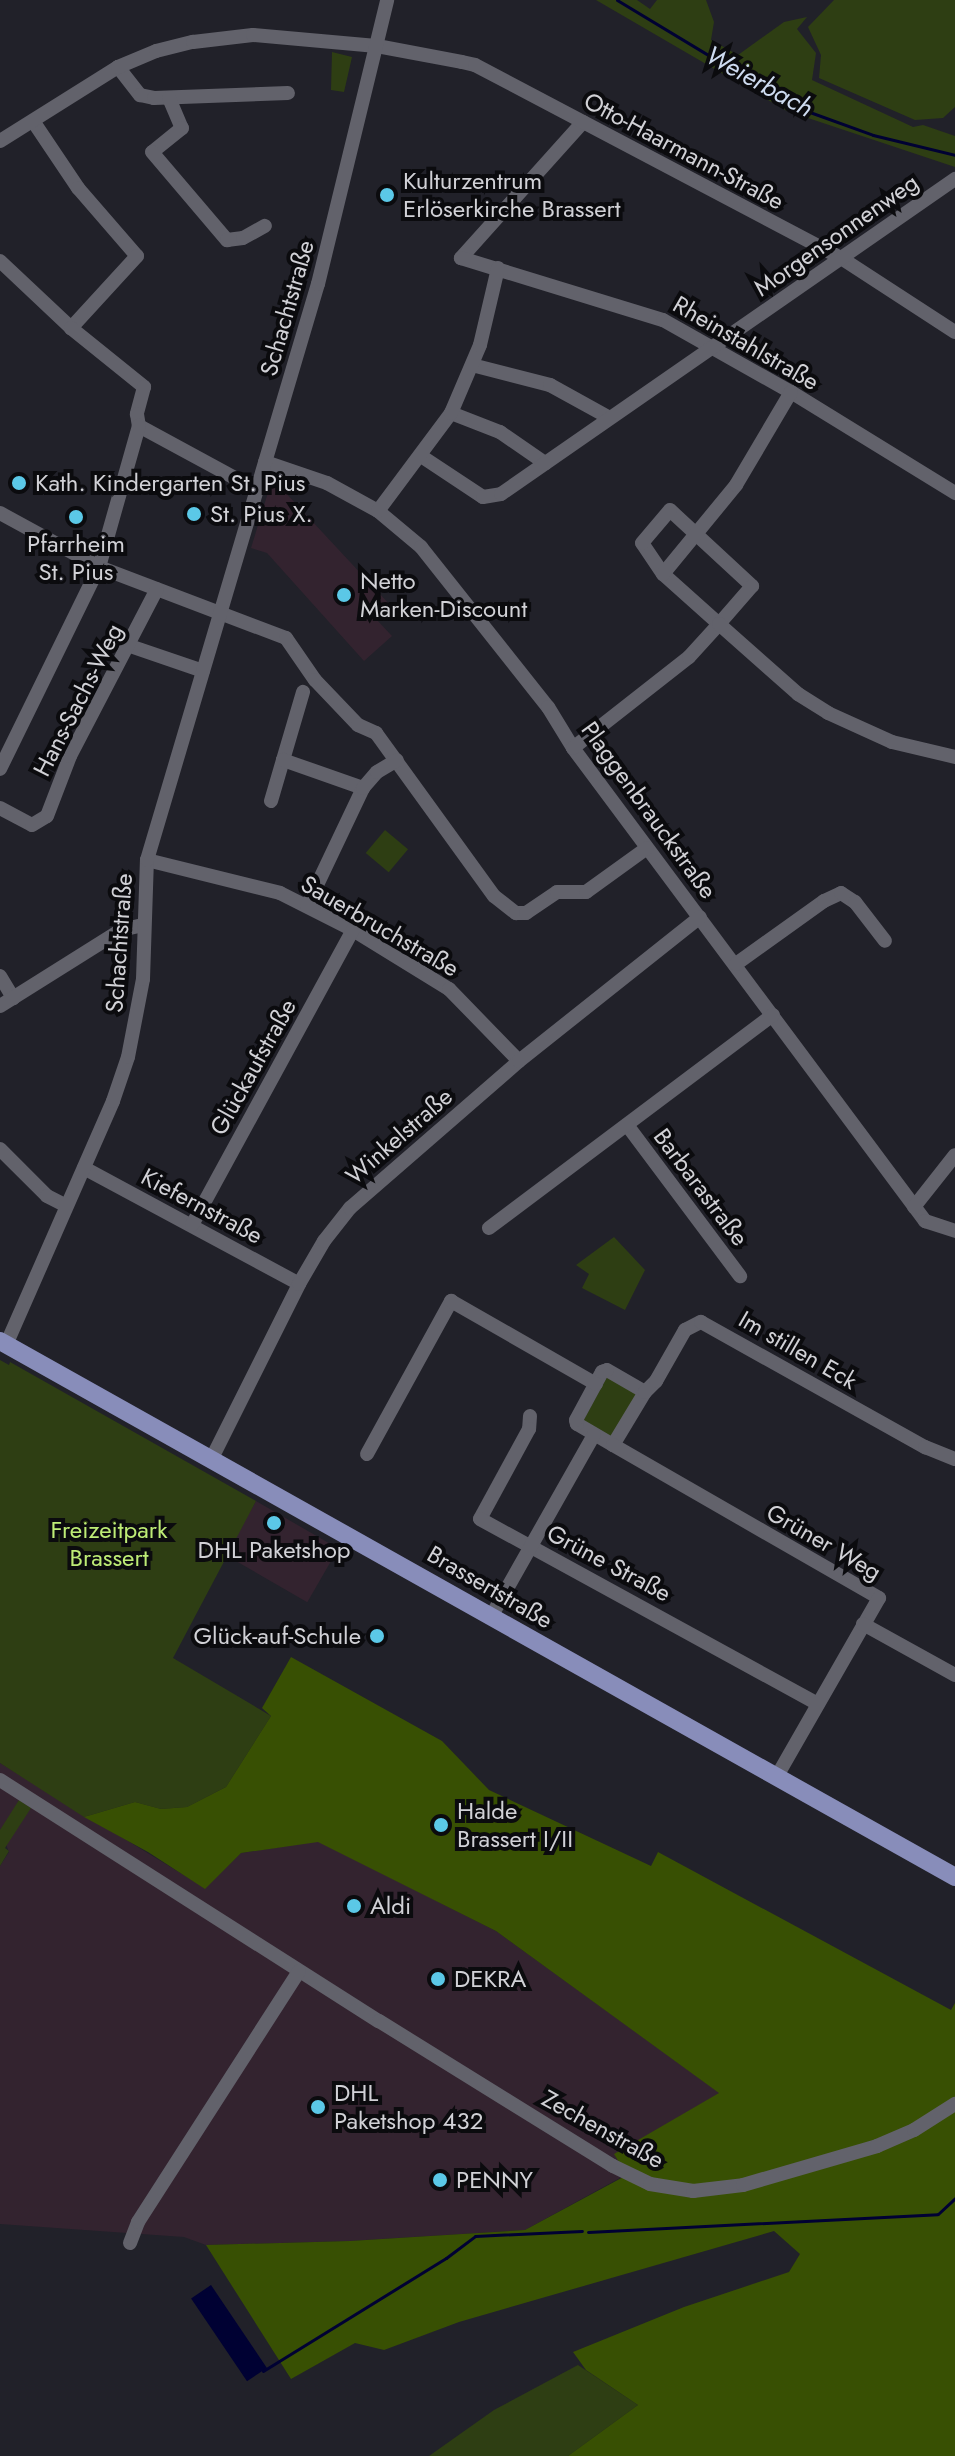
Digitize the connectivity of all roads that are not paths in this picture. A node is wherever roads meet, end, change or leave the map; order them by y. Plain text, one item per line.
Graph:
1 (387, 0) edge
2 (377, 46) junction
3 (118, 67) junction
4 (288, 93) dead end
5 (169, 98) junction
6 (33, 121) junction
7 (583, 122) junction
8 (0, 141) edge
9 (955, 179) edge
10 (265, 226) dead end
11 (841, 258) junction
12 (0, 261) edge
13 (498, 268) junction
14 (71, 328) junction
15 (955, 332) edge
16 (713, 347) junction
17 (472, 365) junction
18 (791, 392) junction
19 (451, 413) junction
20 (610, 418) junction
21 (139, 426) junction
22 (421, 456) junction
23 (265, 462) junction
24 (545, 463) junction
25 (257, 490) junction
26 (955, 493) edge
27 (378, 511) junction
28 (0, 513) edge
29 (698, 535) junction
30 (99, 567) junction
31 (663, 574) junction
32 (157, 589) junction
33 (221, 615) junction
34 (719, 624) junction
35 (130, 646) junction
36 (203, 671) junction
37 (303, 692) dead end
38 (573, 748) junction
39 (955, 757) edge
40 (283, 760) junction
41 (397, 760) junction
42 (0, 769) edge
43 (363, 788) junction
44 (271, 801) dead end
45 (0, 808) edge
46 (647, 848) junction
47 (147, 860) junction
48 (307, 906) junction
49 (700, 917) junction
50 (143, 925) junction
51 (353, 930) junction
52 (885, 941) dead end
53 (736, 964) junction
54 (0, 976) edge
55 (13, 998) junction
56 (0, 1006) edge
57 (773, 1015) junction
58 (519, 1061) junction
59 (627, 1125) junction
60 (0, 1149) edge
61 (955, 1155) edge
62 (84, 1168) junction
63 (67, 1206) junction
64 (914, 1207) junction
65 (192, 1225) junction
66 (489, 1228) dead end
67 (955, 1231) edge
68 (740, 1276) dead end
69 (299, 1284) junction
70 (3, 1343) edge
71 (596, 1384) junction
72 (645, 1392) junction
73 (530, 1416) dead end
74 (594, 1435) junction
75 (613, 1445) junction
76 (367, 1454) dead end
77 (212, 1458) junction
78 (955, 1459) edge
79 (531, 1547) junction
80 (492, 1615) junction
81 (863, 1624) junction
82 (955, 1675) edge
83 (818, 1704) junction
84 (777, 1776) junction
85 (0, 1780) edge
86 (955, 1877) edge
87 (299, 1971) junction
88 (955, 2104) edge
89 (130, 2243) dead end

1 - 2 street, Schachtstraße
2 - 3 street, Otto-Haarmann-Straße
2 - 7 street, Otto-Haarmann-Straße
2 - 23 street, Schachtstraße
3 - 5 street
3 - 6 street, Otto-Haarmann-Straße
4 - 5 street
5 - 10 street
6 - 8 street, Otto-Haarmann-Straße
6 - 14 street
7 - 11 street, Otto-Haarmann-Straße
7 - 13 street, Rheinstahlstraße
9 - 11 street, Morgensonnenweg
11 - 15 street, Otto-Haarmann-Straße
11 - 16 street, Morgensonnenweg
12 - 14 street
13 - 16 street, Rheinstahlstraße
13 - 17 street
14 - 21 street
16 - 18 street, Rheinstahlstraße
16 - 20 street, Morgensonnenweg
17 - 19 street
17 - 20 street
18 - 26 street, Rheinstahlstraße
18 - 29 street
19 - 22 street
19 - 24 street
20 - 24 street, Morgensonnenweg
21 - 25 street
21 - 30 street
22 - 24 street, Morgensonnenweg
22 - 27 street
23 - 25 street, Schachtstraße
23 - 27 street, Plaggenbrauckstraße
25 - 33 street, Schachtstraße
27 - 38 street, Plaggenbrauckstraße
28 - 30 street
29 - 31 street
29 - 31 street
29 - 34 street
30 - 32 street
30 - 42 street
31 - 34 street
32 - 33 street
32 - 35 street, Hans-Sachs-Weg
33 - 36 street, Schachtstraße
33 - 41 street
34 - 38 street
34 - 39 street
35 - 36 street
35 - 45 street, Hans-Sachs-Weg
36 - 47 street, Schachtstraße
37 - 40 street
38 - 46 street, Plaggenbrauckstraße
40 - 43 street
40 - 44 street
41 - 43 street
41 - 46 street
43 - 48 street
46 - 49 street, Plaggenbrauckstraße
47 - 48 street, Sauerbruchstraße
47 - 50 street, Schachtstraße
48 - 51 street, Sauerbruchstraße
49 - 53 street, Plaggenbrauckstraße
49 - 58 street, Winkelstraße
50 - 55 street
50 - 62 street, Schachtstraße
51 - 58 street, Sauerbruchstraße
51 - 65 street, Glückaufstraße
52 - 53 street
53 - 57 street, Plaggenbrauckstraße
54 - 55 street
55 - 56 street
57 - 59 street, Barbarastraße
57 - 64 street, Plaggenbrauckstraße
58 - 69 street, Winkelstraße
59 - 66 street, Barbarastraße
59 - 68 street, Barbarastraße
60 - 63 street
61 - 64 street
62 - 63 street, Schachtstraße
62 - 65 street, Kiefernstraße
63 - 70 street, Schachtstraße
64 - 67 street, Plaggenbrauckstraße
65 - 69 street, Kiefernstraße
69 - 77 street, Winkelstraße
70 - 77 main road, Brassertstraße
71 - 72 street
71 - 74 street
71 - 76 street
72 - 75 street
72 - 78 street, Im stillen Eck
73 - 79 street, Grüne Straße
74 - 75 street, Grüner Weg
74 - 79 street
75 - 81 street, Grüner Weg
77 - 80 main road, Brassertstraße
79 - 80 street
79 - 83 street, Grüne Straße
80 - 84 main road, Brassertstraße
81 - 82 street
81 - 83 street, Grüner Weg
83 - 84 street, Grüner Weg
84 - 86 main road, Brassertstraße
85 - 87 street, Zechenstraße
87 - 88 street, Zechenstraße
87 - 89 street

